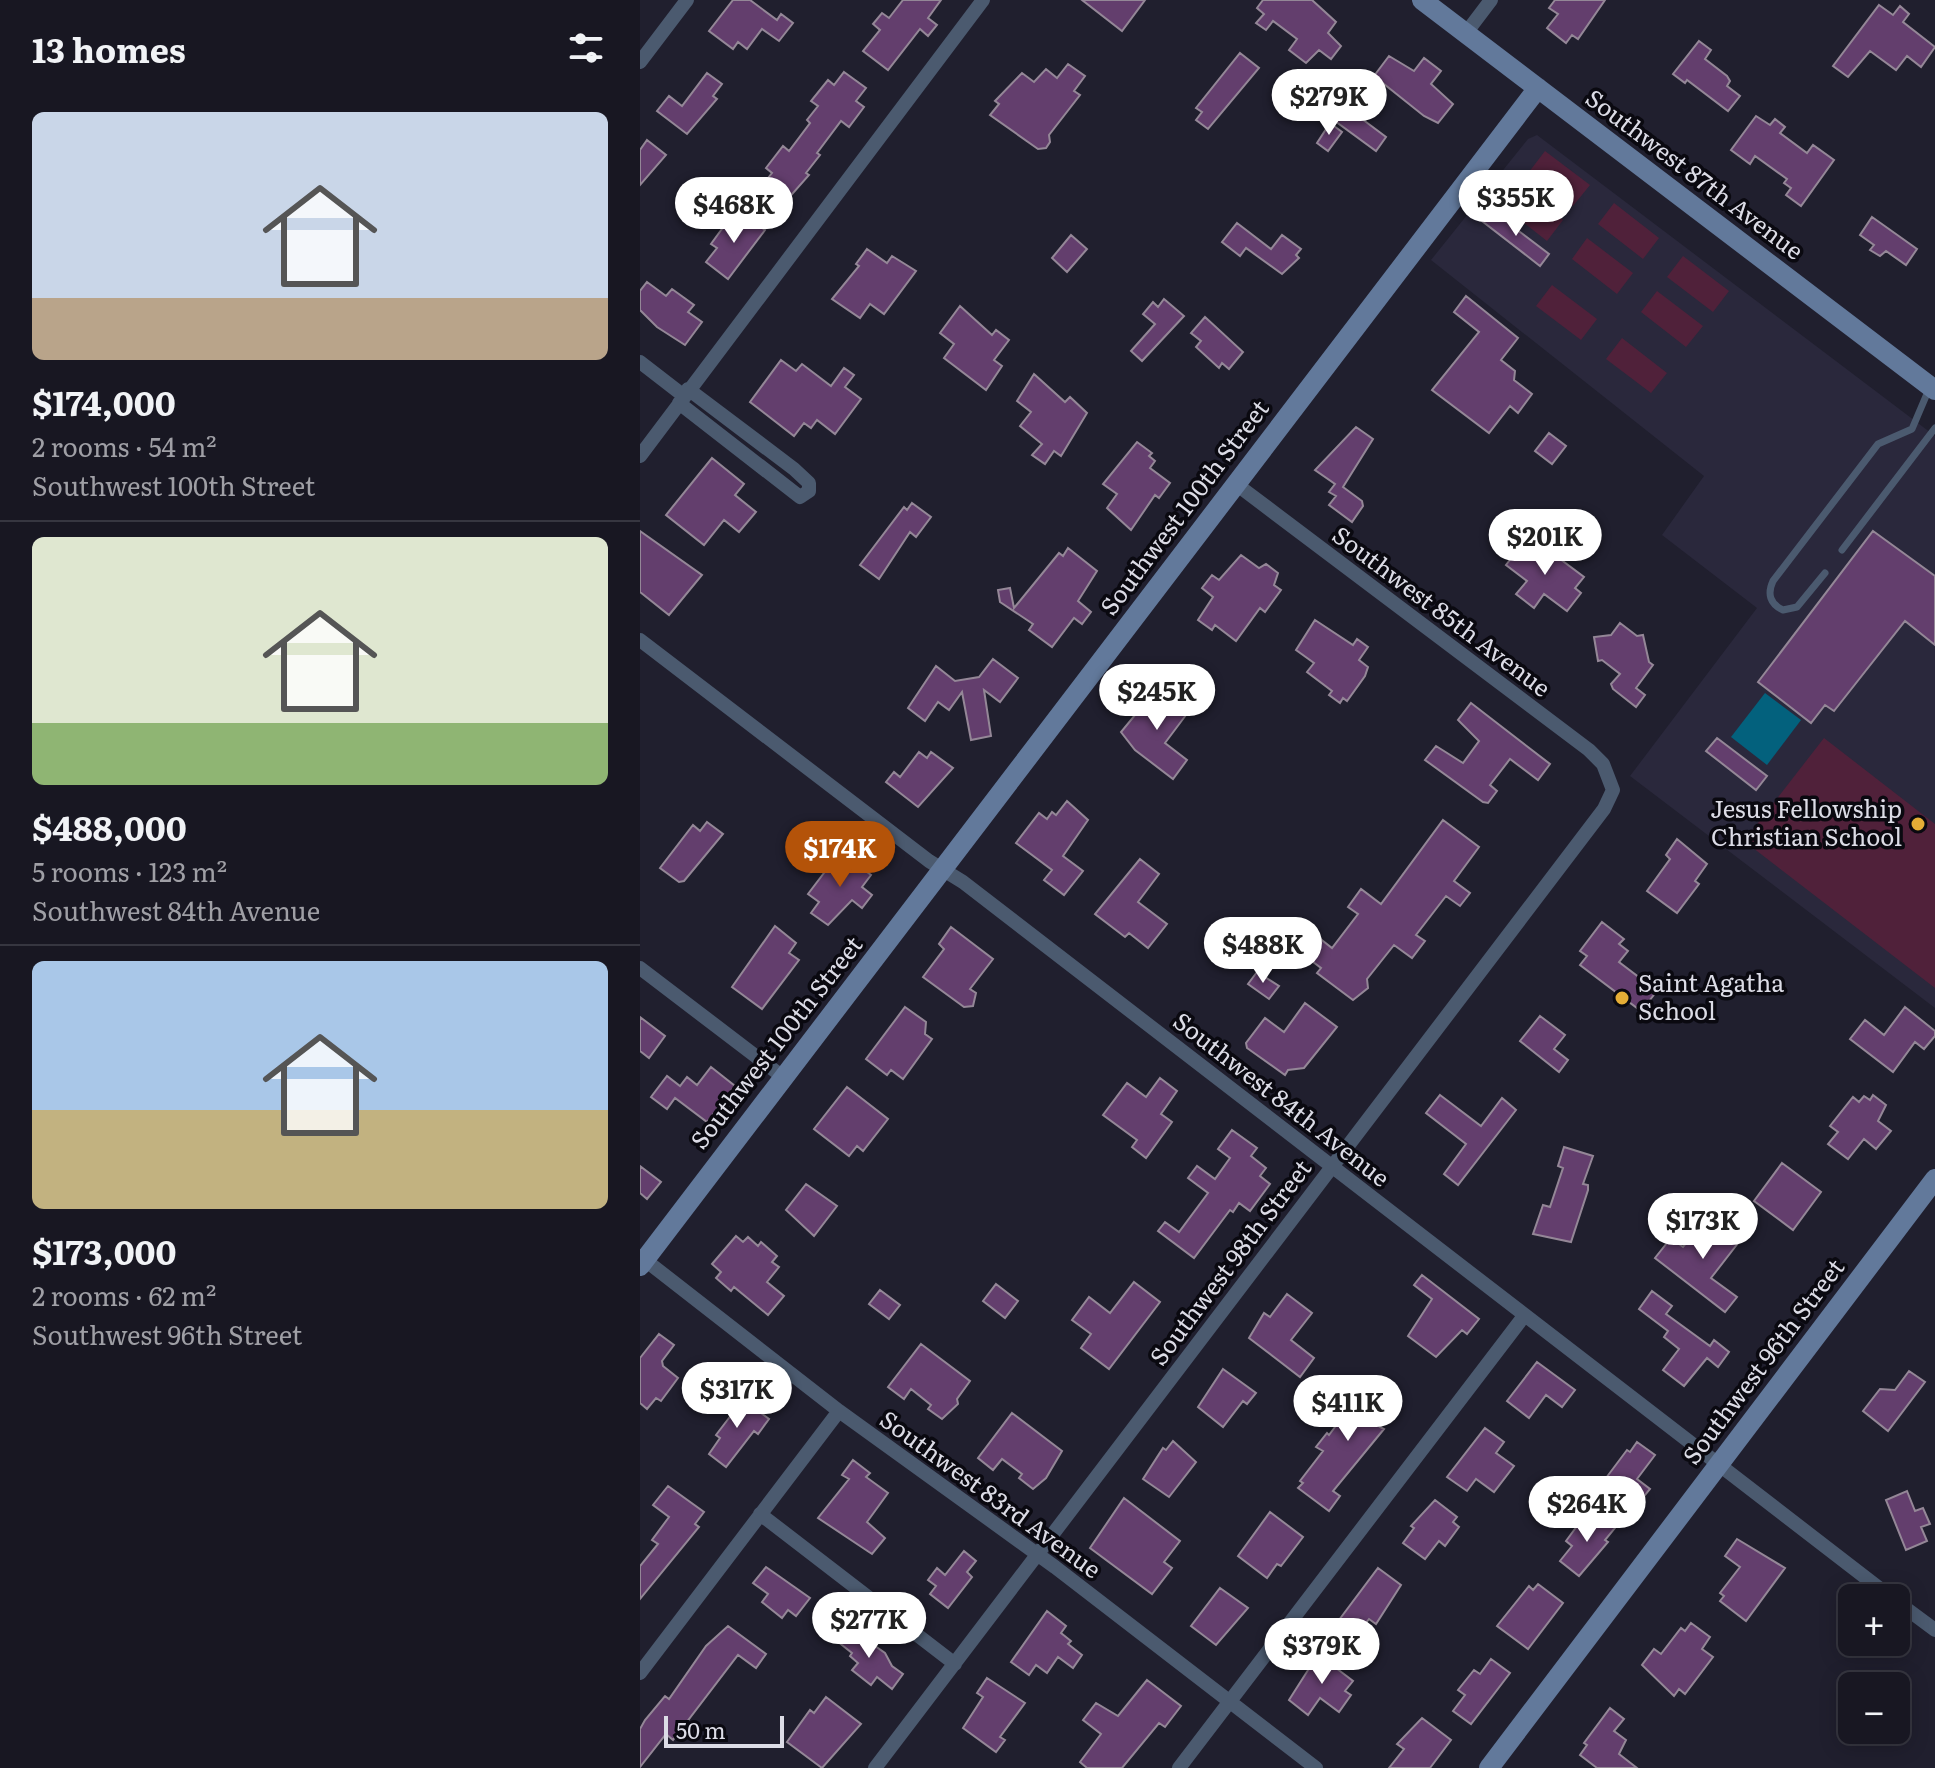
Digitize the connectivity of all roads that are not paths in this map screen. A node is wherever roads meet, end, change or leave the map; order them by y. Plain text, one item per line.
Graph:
1 (687, 0) edge
2 (983, 0) edge
3 (1422, 0) edge
4 (1491, 0) edge
5 (1466, 33) junction
6 (640, 62) edge
7 (1538, 88) junction
8 (640, 362) edge
9 (1932, 388) edge
10 (684, 396) junction
11 (1935, 428) edge
12 (640, 456) edge
13 (1236, 484) junction
14 (1842, 550) dead end
15 (1825, 573) dead end
16 (640, 640) edge
17 (1612, 781) joint
18 (943, 870) junction
19 (640, 968) edge
20 (783, 1077) junction
21 (1331, 1167) junction
22 (1935, 1179) edge
23 (641, 1260) edge
24 (1524, 1316) junction
25 (839, 1411) junction
26 (1719, 1466) junction
27 (760, 1514) junction
28 (1036, 1556) junction
29 (1874, 1584) edge
30 (1910, 1611) edge
31 (1935, 1630) edge
32 (955, 1664) junction
33 (640, 1673) edge
34 (1230, 1702) junction
35 (875, 1768) edge
36 (1179, 1768) edge
37 (1316, 1768) edge
38 (1489, 1768) edge

1 - 6 street
2 - 10 street
3 - 5 street, Southwest 87th Avenue
4 - 5 street
5 - 7 street, Southwest 87th Avenue
7 - 9 street, Southwest 87th Avenue
7 - 13 street, Southwest 100th Street
8 - 10 street
9 - 15 lane
10 - 10 street
10 - 12 street
11 - 14 lane
13 - 17 street, Southwest 85th Avenue
13 - 18 street, Southwest 100th Street
16 - 18 street, Southwest 84th Avenue
17 - 21 street, Southwest 98th Street
18 - 20 street, Southwest 100th Street
18 - 21 street, Southwest 84th Avenue
19 - 20 street
20 - 23 street, Southwest 100th Street
21 - 24 street, Southwest 84th Avenue
21 - 28 street, Southwest 98th Street
22 - 26 street, Southwest 96th Street
23 - 25 street, Southwest 83rd Avenue
24 - 26 street, Southwest 84th Avenue
24 - 34 street
25 - 27 street
25 - 28 street, Southwest 83rd Avenue
26 - 29 street, Southwest 84th Avenue
26 - 38 street, Southwest 96th Street
27 - 32 street
27 - 33 street
28 - 32 street, Southwest 98th Street
28 - 34 street, Southwest 83rd Avenue
30 - 31 street, Southwest 84th Avenue
32 - 35 street, Southwest 98th Street
34 - 36 street
34 - 37 street, Southwest 83rd Avenue

